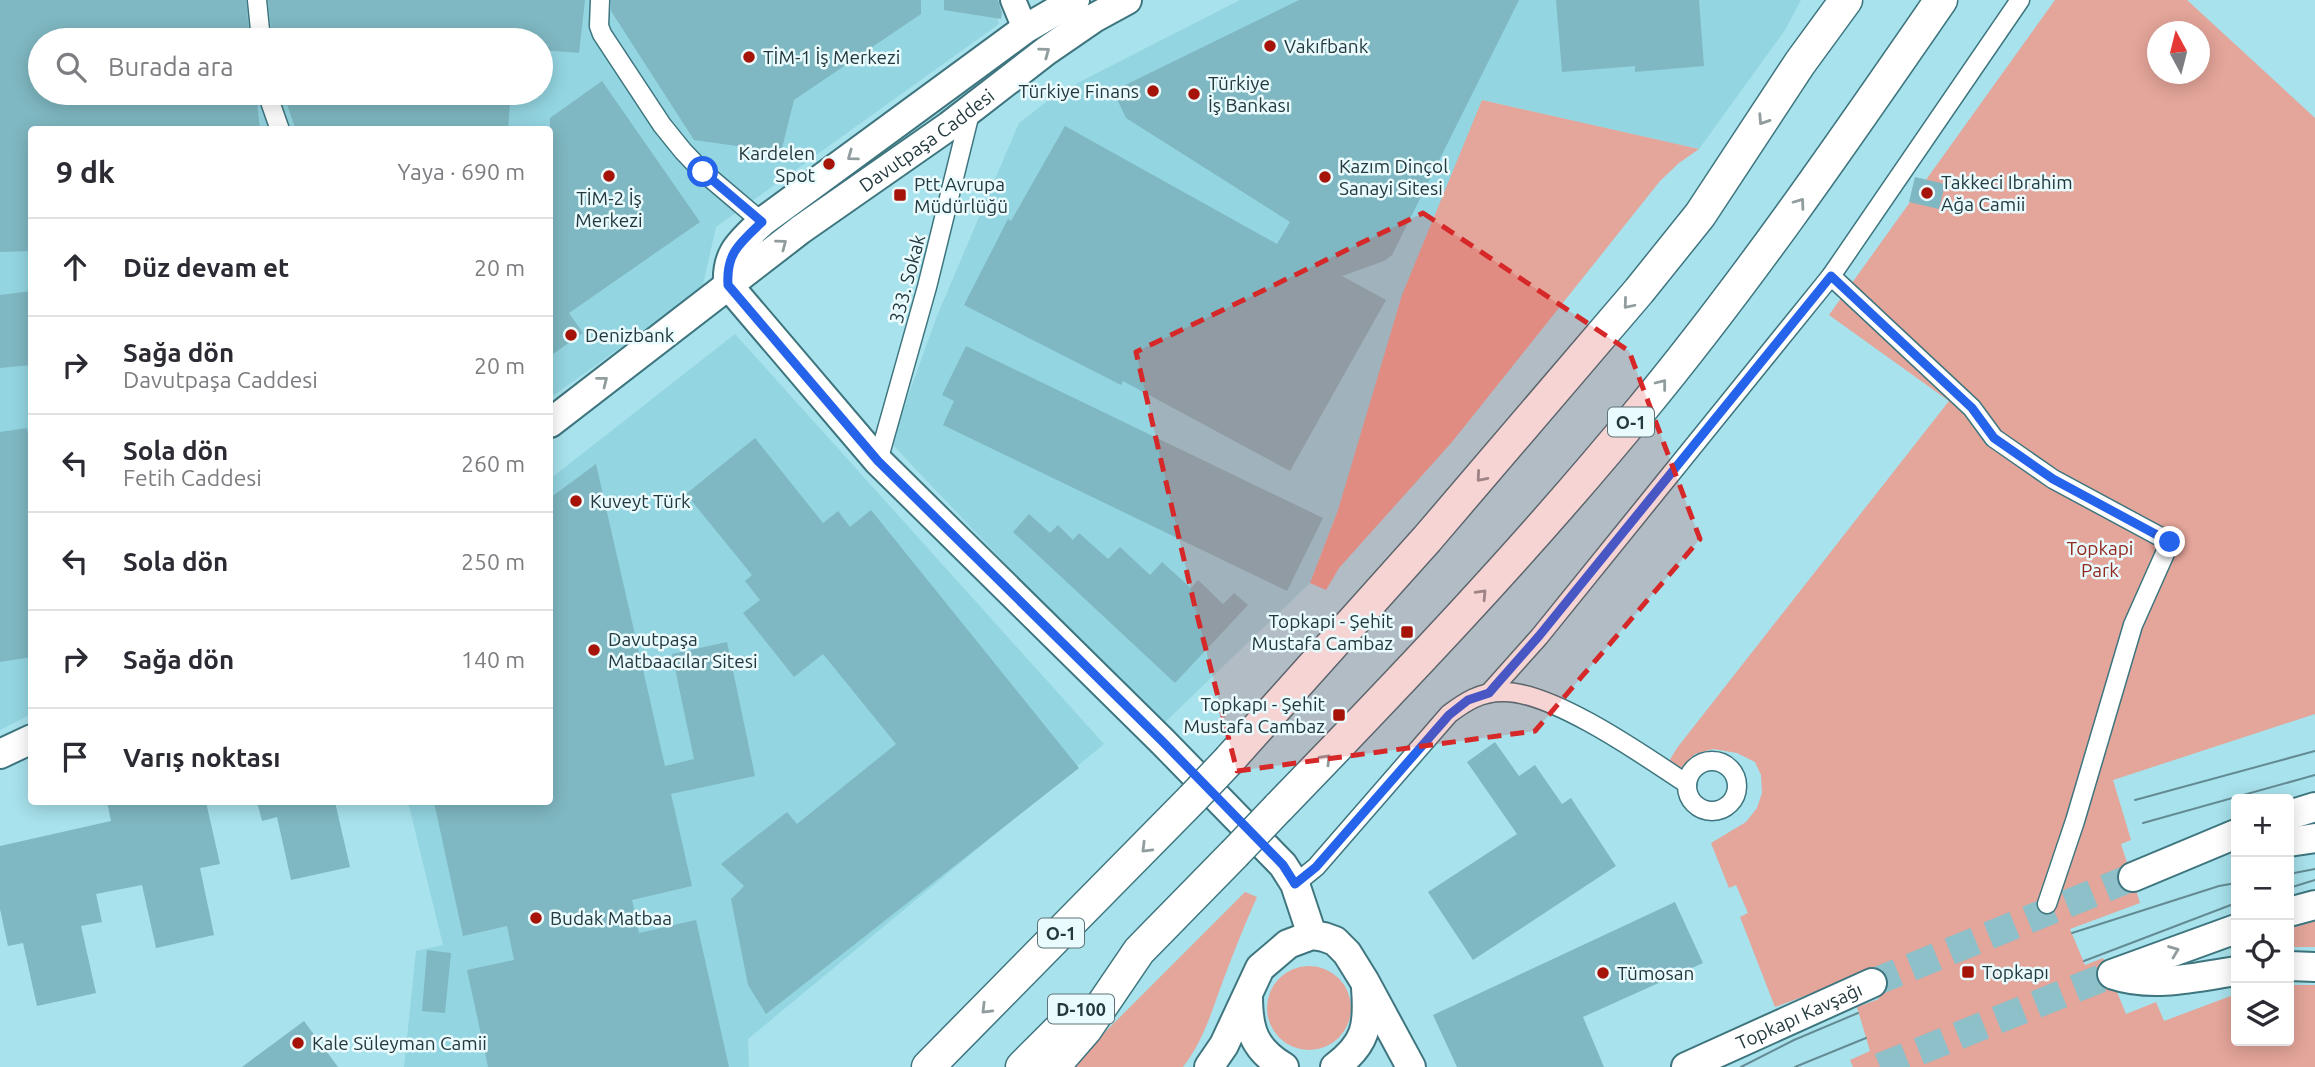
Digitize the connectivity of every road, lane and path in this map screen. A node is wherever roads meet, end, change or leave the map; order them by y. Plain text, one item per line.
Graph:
1 (257, 0) edge
2 (600, 0) edge
3 (1013, 0) edge
4 (1075, 0) edge
5 (1126, 0) edge
6 (1829, 0) edge
7 (1846, 0) edge
8 (1941, 0) edge
9 (2020, 0) edge
10 (260, 28) edge
11 (1025, 29) junction
12 (1800, 63) junction
13 (271, 105) edge
14 (972, 106) junction
15 (279, 126) edge
16 (865, 185) junction
17 (762, 222) junction
18 (1831, 276) junction
19 (728, 285) junction
20 (553, 421) edge
21 (878, 461) junction
22 (1489, 693) junction
23 (28, 742) edge
24 (0, 754) edge
25 (1687, 784) dead end
26 (2315, 807) edge
27 (2294, 813) edge
28 (2231, 836) edge
29 (2315, 838) edge
30 (2294, 841) edge
31 (2231, 851) edge
32 (1295, 884) junction
33 (2047, 904) dead end
34 (2315, 905) edge
35 (2294, 911) edge
36 (2231, 931) edge
37 (1312, 936) junction
38 (1139, 951) junction
39 (2294, 966) edge
40 (2315, 967) edge
41 (2231, 972) edge
42 (1365, 982) junction
43 (1872, 983) tunnel mouth
44 (1248, 993) junction
45 (928, 1067) edge
46 (1022, 1067) edge
47 (1053, 1067) edge
48 (1209, 1067) edge
49 (1284, 1067) edge
50 (1335, 1067) edge
51 (1411, 1067) edge
52 (1686, 1067) edge

1 - 10 street
2 - 17 street
3 - 11 street
4 - 11 main road, Davutpaşa Caddesi
14 -> 5 main road, Davutpaşa Caddesi
6 - 12 highway
7 - 12 highway, O-1
38 -> 8 highway, O-1, bridge
9 - 18 street
11 - 16 main road
11 -> 17 main road, Davutpaşa Caddesi
12 -> 45 highway, O-1, bridge
13 - 15 street
14 - 16 main road, Davutpaşa Caddesi
14 - 21 street, 333. Sokak
19 -> 16 main road, Davutpaşa Caddesi
17 - 19 main road, Davutpaşa Caddesi
18 - 22 street
18 - 33 street
20 -> 19 main road, Davutpaşa Caddesi
19 - 21 main road
21 - 32 main road
22 - 25 street
22 - 32 street
23 - 24 main road
26 - 27 main road
28 - 31 main road
29 - 30 main road
32 - 37 main road
34 - 35 main road
41 -> 36 main road
37 - 42 main road
37 - 44 main road
38 - 46 highway, D-100
38 - 47 highway
39 - 40 main road
42 - 50 main road
42 - 51 main road
43 - 52 main road, Topkapı Kavşağı
44 - 48 main road
44 - 49 main road

